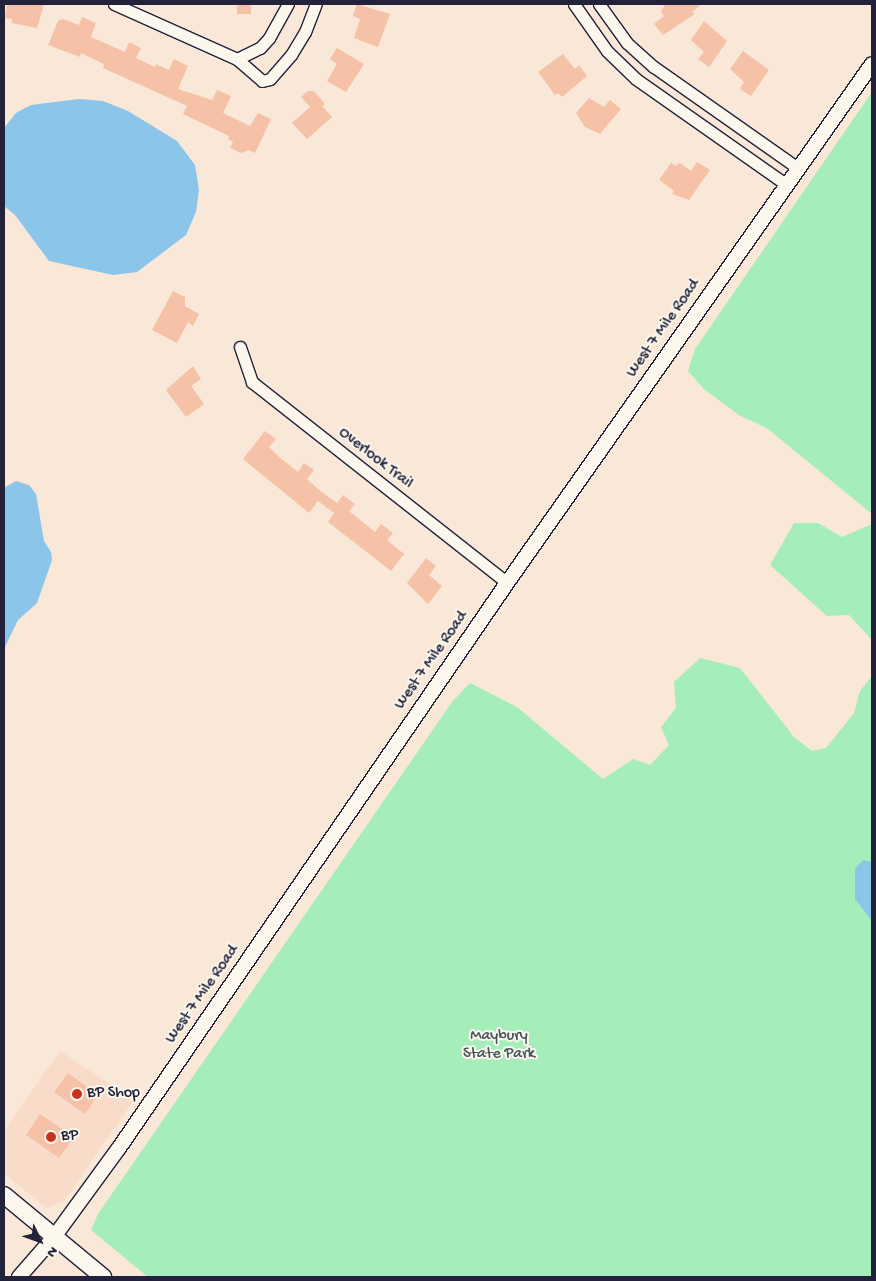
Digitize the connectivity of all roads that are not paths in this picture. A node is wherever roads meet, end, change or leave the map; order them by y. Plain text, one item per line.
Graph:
1 (114, 4) edge
2 (288, 4) edge
3 (316, 4) edge
4 (599, 4) edge
5 (576, 5) edge
6 (237, 59) junction
7 (872, 64) edge
8 (679, 86) junction
9 (667, 103) junction
10 (799, 169) junction
11 (787, 185) junction
12 (240, 347) dead end
13 (507, 583) junction
14 (4, 1195) edge
15 (54, 1237) junction
16 (19, 1277) edge
17 (103, 1277) edge

1 - 6 street
2 - 6 street
3 - 6 street
4 - 8 street
5 - 9 street
7 - 10 street, West 7 Mile Road
8 - 9 street
8 - 10 street
9 - 11 street
10 - 11 street, West 7 Mile Road
11 - 13 street, West 7 Mile Road
12 - 13 street, Overlook Trail
13 - 15 street, West 7 Mile Road
14 - 15 main road
15 - 16 street, West 7 Mile Road
15 - 17 main road

